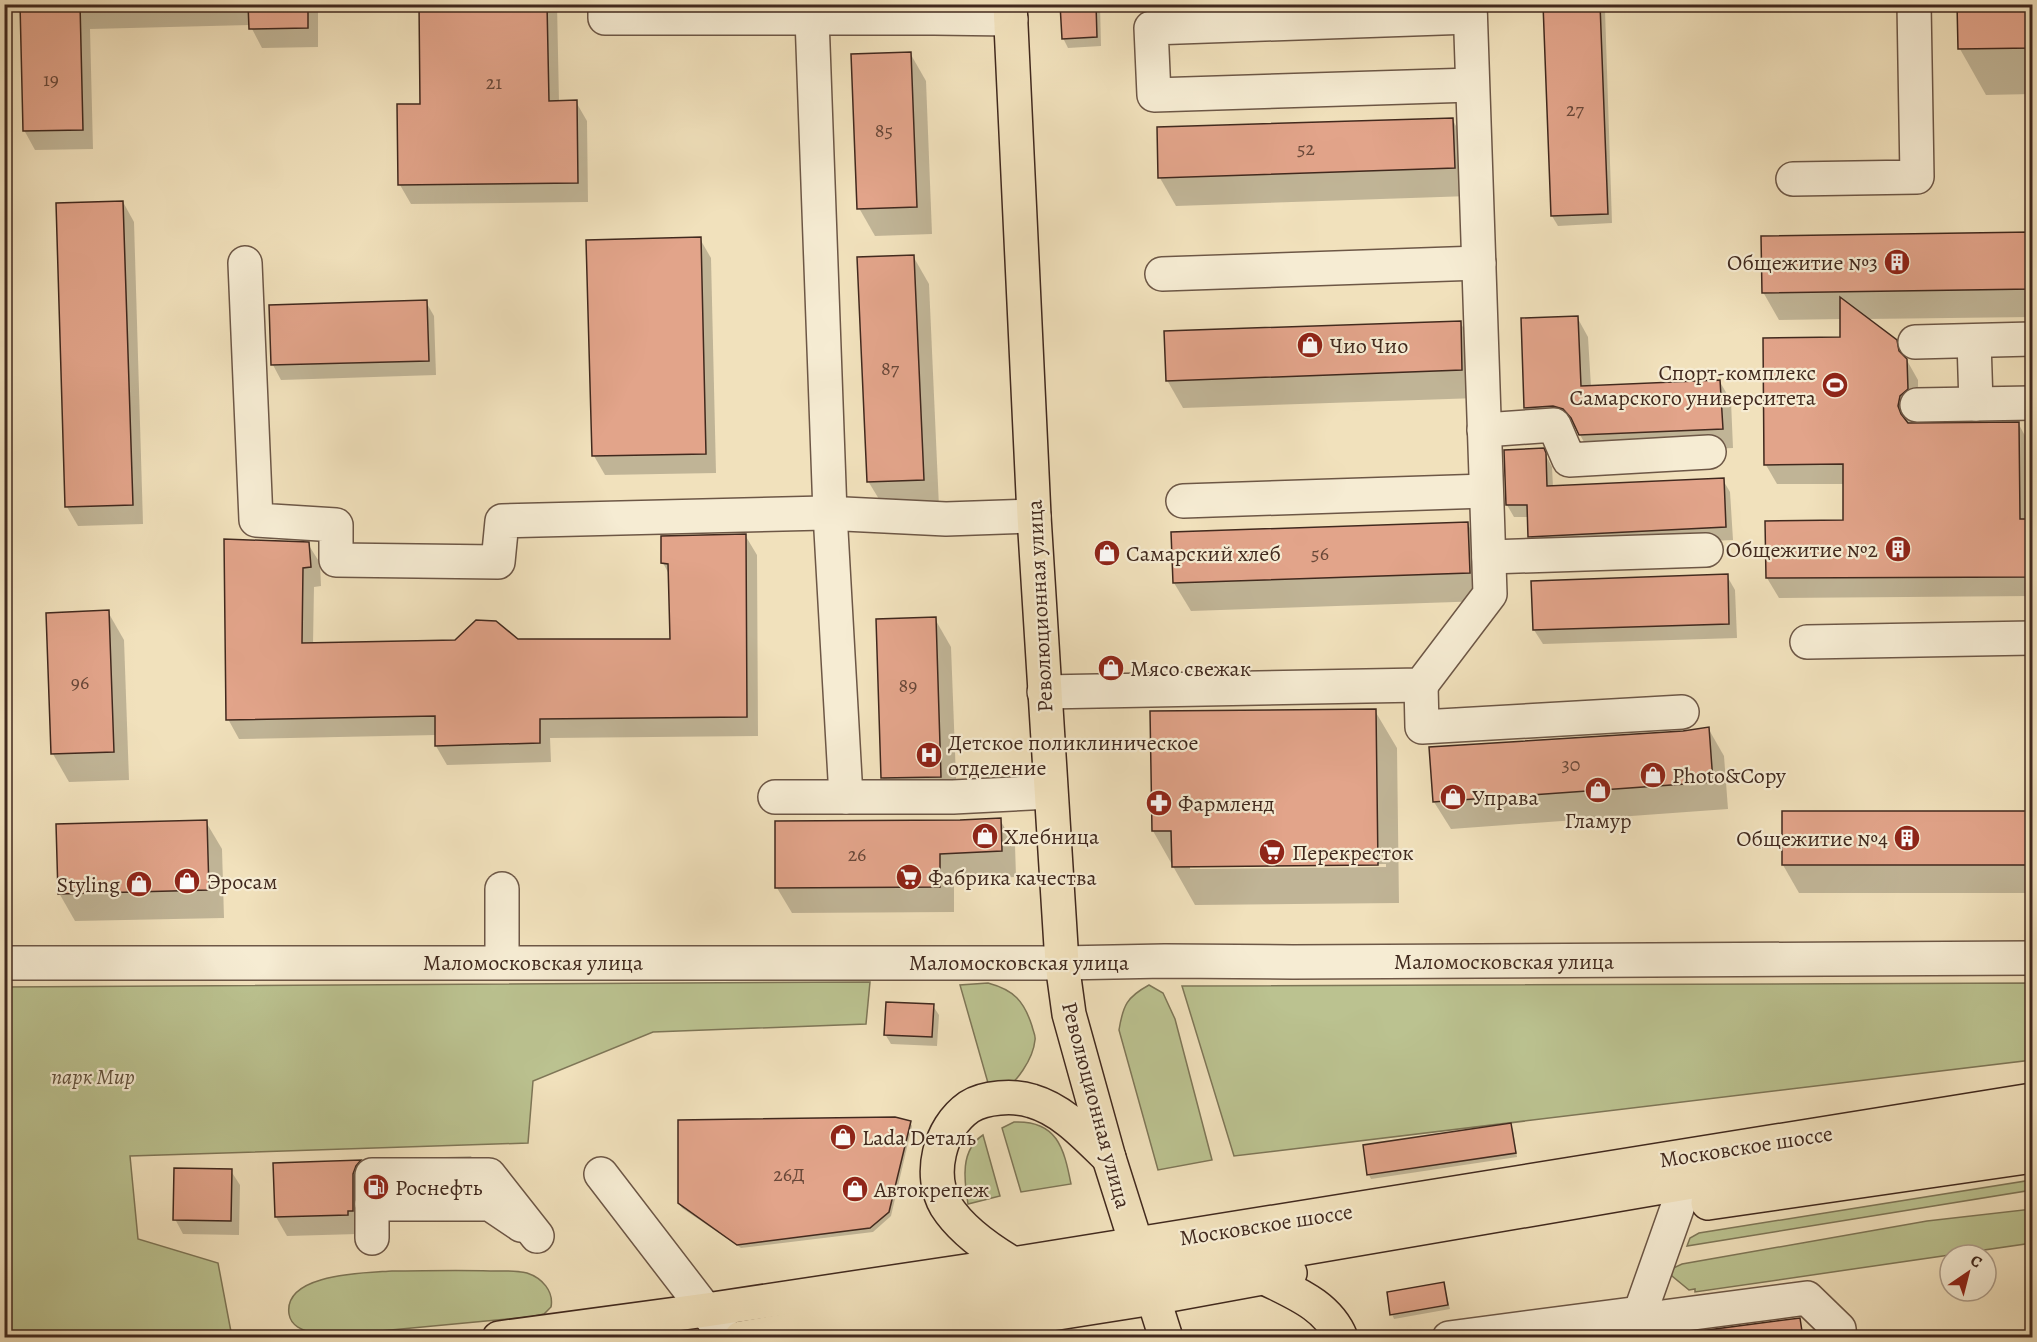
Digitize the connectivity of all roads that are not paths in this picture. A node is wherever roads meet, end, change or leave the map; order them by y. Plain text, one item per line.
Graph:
1 (605, 4) edge
2 (1914, 4) edge
3 (1470, 11) edge
4 (1011, 12) edge
5 (812, 18) junction
6 (1472, 85) junction
7 (1793, 178) dead end
8 (245, 263) dead end
9 (1479, 263) junction
10 (1162, 274) dead end
11 (2032, 339) edge
12 (1974, 341) junction
13 (1915, 342) dead end
14 (2032, 403) edge
15 (1976, 404) junction
16 (1917, 405) dead end
17 (1484, 430) junction
18 (1709, 452) dead end
19 (1486, 491) junction
20 (1183, 501) dead end
21 (831, 513) junction
22 (1034, 516) junction
23 (1706, 550) dead end
24 (1489, 557) junction
25 (2032, 638) edge
26 (1807, 642) dead end
27 (1420, 685) junction
28 (1044, 692) junction
29 (1682, 712) dead end
30 (1050, 792) junction
31 (776, 797) dead end
32 (846, 797) junction
33 (502, 889) dead end
34 (2032, 958) edge
35 (502, 962) junction
36 (4, 963) edge
37 (1062, 963) junction
38 (2032, 1100) edge
39 (2032, 1132) edge
40 (2032, 1156) edge
41 (1109, 1158) junction
42 (601, 1174) dead end
43 (1681, 1195) junction
44 (537, 1236) dead end
45 (372, 1238) dead end
46 (1229, 1261) junction
47 (1013, 1264) junction
48 (1145, 1272) junction
49 (1264, 1278) junction
50 (1055, 1286) junction
51 (1807, 1298) junction
52 (706, 1310) junction
53 (1640, 1324) edge
54 (499, 1338) edge
55 (727, 1338) edge
56 (741, 1338) edge
57 (898, 1338) edge
58 (1166, 1338) edge
59 (1341, 1338) edge
60 (1449, 1338) edge
61 (1840, 1338) edge
62 (1860, 1338) edge

1 - 5 street
2 - 7 street
3 - 6 street
3 - 6 street
4 - 5 street
4 - 22 main road, Революционная улица
5 - 21 street
6 - 9 street
8 - 21 street
9 - 10 street
9 - 17 street
11 - 12 street
12 - 13 street
12 - 15 street
14 - 15 street
15 - 16 street
17 - 18 street
17 - 19 street
19 - 20 street
19 - 24 street
21 - 22 street
21 - 32 street
22 - 28 main road, Революционная улица
23 - 24 street
24 - 27 street
25 - 26 street
27 - 28 street
27 - 29 street
28 - 30 main road, Революционная улица
30 - 32 street
30 - 37 main road, Революционная улица
31 - 32 street
33 - 35 street
34 - 37 street, Маломосковская улица
35 - 36 street, Маломосковская улица
35 - 37 street, Маломосковская улица
37 - 41 main road, Революционная улица
38 - 48 main road, Московское шоссе
39 - 43 main road, Московское шоссе
40 - 43 main road, Московское шоссе
41 - 47 main road
41 - 48 main road, Революционная улица
42 - 52 street
43 - 46 main road, Московское шоссе
43 - 49 main road, Московское шоссе
43 - 53 street
44 - 45 street
46 - 48 main road, Московское шоссе
46 - 49 main road
47 - 48 main road, Московское шоссе
47 - 50 main road
47 - 52 main road, Московское шоссе
48 - 49 main road, Московское шоссе
48 - 50 main road, Московское шоссе
48 - 57 main road, Московское шоссе
48 - 58 main road, Революционная улица
49 - 59 main road
50 - 56 main road, Московское шоссе
51 - 53 street
51 - 61 street
51 - 62 street
52 - 54 main road, Московское шоссе
52 - 55 street
53 - 60 street

